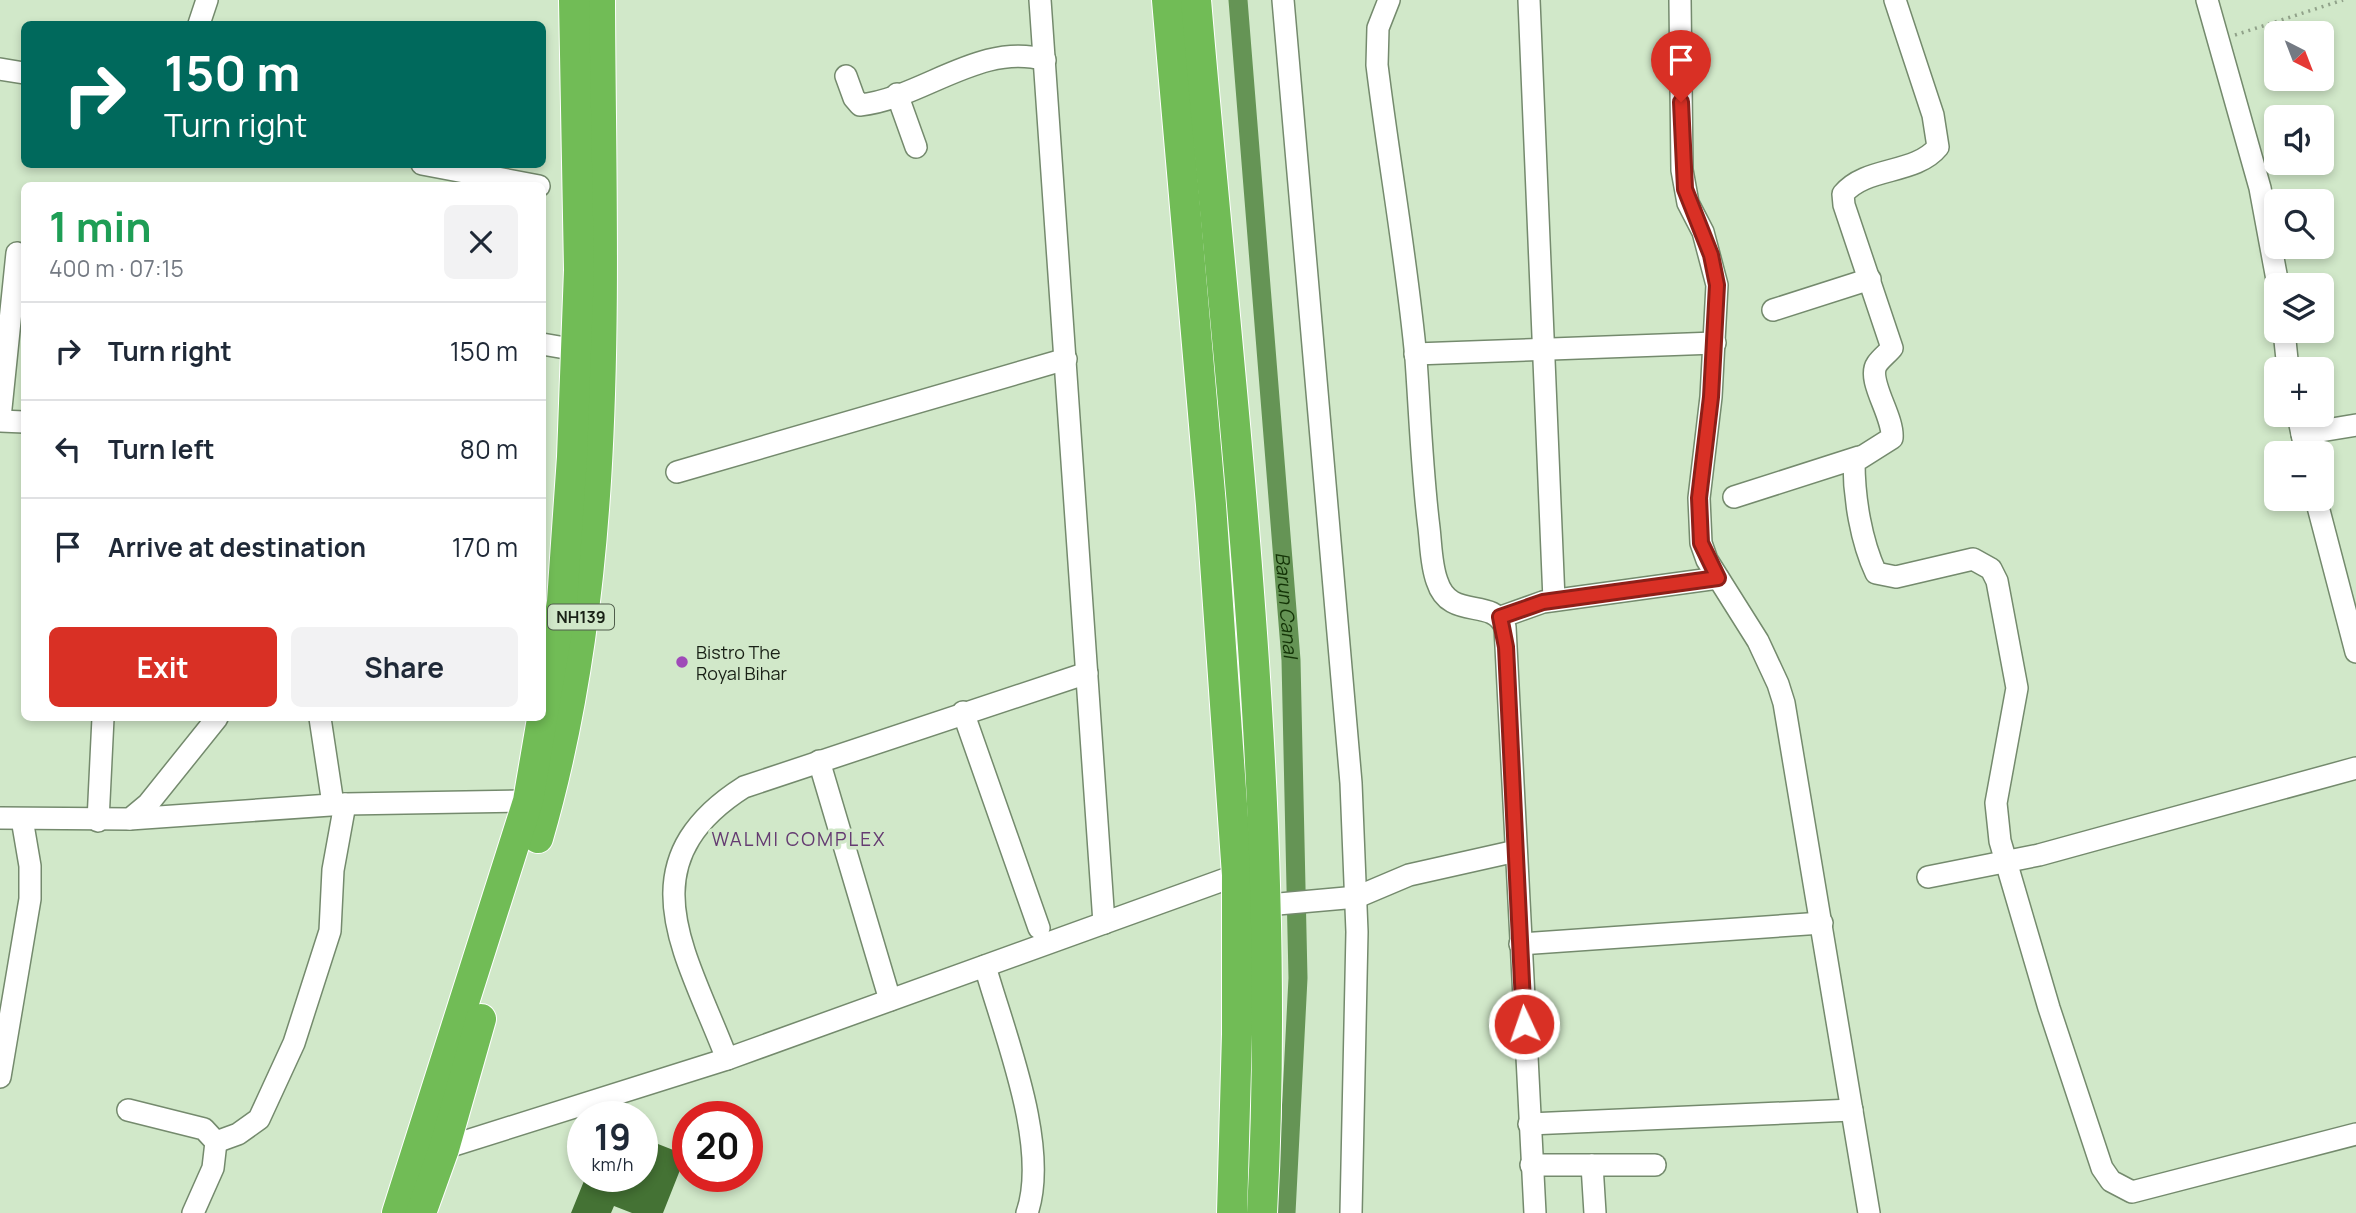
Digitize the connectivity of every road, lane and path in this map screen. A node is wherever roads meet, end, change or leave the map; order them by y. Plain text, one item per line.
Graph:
1 (207, 0) edge
2 (574, 0) edge
3 (600, 0) edge
4 (1040, 0) edge
5 (1167, 0) edge
6 (1196, 0) edge
7 (1283, 0) edge
8 (1389, 0) edge
9 (1529, 0) edge
10 (1680, 0) edge
11 (1895, 0) edge
12 (2207, 0) edge
13 (2343, 0) edge
14 (200, 21) edge
15 (2219, 41) junction
16 (1045, 60) junction
17 (0, 69) edge
18 (21, 72) edge
19 (846, 76) dead end
20 (897, 94) junction
21 (916, 147) dead end
22 (444, 168) edge
23 (519, 182) edge
24 (546, 187) edge
25 (589, 193) junction
26 (14, 253) edge
27 (2276, 273) edge
28 (1870, 279) junction
29 (1773, 310) dead end
30 (1716, 344) junction
31 (546, 345) edge
32 (1542, 349) junction
33 (577, 350) junction
34 (1415, 354) junction
35 (1066, 359) junction
36 (3, 365) edge
37 (0, 420) edge
38 (21, 422) edge
39 (2356, 425) edge
40 (2302, 434) edge
41 (1859, 457) junction
42 (677, 472) dead end
43 (1734, 497) dead end
44 (2319, 511) edge
45 (1718, 578) junction
46 (1554, 600) junction
47 (1500, 617) junction
48 (2356, 652) edge
49 (1087, 673) junction
50 (546, 696) edge
51 (963, 712) junction
52 (103, 721) edge
53 (215, 721) edge
54 (321, 721) edge
55 (542, 721) edge
56 (819, 761) junction
57 (2356, 768) edge
58 (528, 801) junction
59 (339, 804) junction
60 (0, 818) edge
61 (22, 819) junction
62 (130, 819) junction
63 (98, 821) junction
64 (1516, 851) junction
65 (2005, 861) junction
66 (1237, 875) junction
67 (1928, 877) dead end
68 (1349, 899) junction
69 (1277, 904) junction
70 (1104, 923) junction
71 (1822, 923) junction
72 (1039, 928) dead end
73 (1520, 944) junction
74 (985, 966) junction
75 (9, 975) edge
76 (890, 1000) junction
77 (727, 1059) junction
78 (0, 1077) edge
79 (128, 1110) dead end
80 (1852, 1110) junction
81 (1529, 1124) junction
82 (2356, 1134) edge
83 (216, 1142) junction
84 (444, 1149) junction
85 (416, 1157) junction
86 (1531, 1165) junction
87 (1591, 1165) junction
88 (1654, 1165) dead end
89 (194, 1213) edge
90 (397, 1213) edge
91 (421, 1213) edge
92 (1027, 1213) edge
93 (1231, 1213) edge
94 (1262, 1213) edge
95 (1351, 1213) edge
96 (1535, 1213) edge
97 (1595, 1213) edge
98 (1870, 1213) edge

1 - 14 street
2 - 25 highway, NH139
3 - 25 highway, NH139
4 - 16 street
5 - 66 highway
6 - 69 highway
7 - 68 street
8 - 34 street
9 - 32 street
10 - 30 street
11 - 28 street
12 - 15 street
13 - 15 path
15 - 27 street
16 - 20 street
16 - 35 street
17 - 18 street
19 - 20 street
20 - 21 street
22 - 23 street
24 - 25 street
25 - 33 highway, NH139
25 - 84 highway, NH139
26 - 36 street
28 - 29 street
28 - 41 street
30 - 32 street
30 - 45 street
31 - 33 street
32 - 34 street
32 - 46 street
33 - 50 highway, NH139
34 - 47 street
35 - 42 street
35 - 49 street
36 - 37 street
37 - 38 street
39 - 40 street
41 - 43 street
41 - 65 street
44 - 48 street
45 - 46 street
45 - 71 street
46 - 47 street
47 - 64 street
49 - 51 street
49 - 70 street
51 - 56 street
51 - 72 street
52 - 63 street
53 - 62 street
54 - 59 street
55 - 58 highway, NH139
56 - 76 street
56 - 77 street
57 - 65 street
58 - 59 street
58 - 85 highway, NH139
59 - 62 street
59 - 83 street
60 - 61 street
61 - 63 street
61 - 75 street
62 - 63 street
64 - 68 street
64 - 73 street
65 - 67 street
65 - 82 street
66 - 70 street
66 - 93 highway
68 - 69 street
68 - 95 street
69 - 94 highway
70 - 74 street
71 - 73 street
71 - 80 street
73 - 81 street
74 - 76 street
74 - 92 street
75 - 78 street
76 - 77 street
77 - 84 street
79 - 83 street
80 - 81 street
80 - 98 street
81 - 86 street
83 - 89 street
84 - 85 street
84 - 91 highway, NH139
85 - 90 highway, NH139
86 - 87 street
86 - 96 street
87 - 88 street
87 - 97 street

